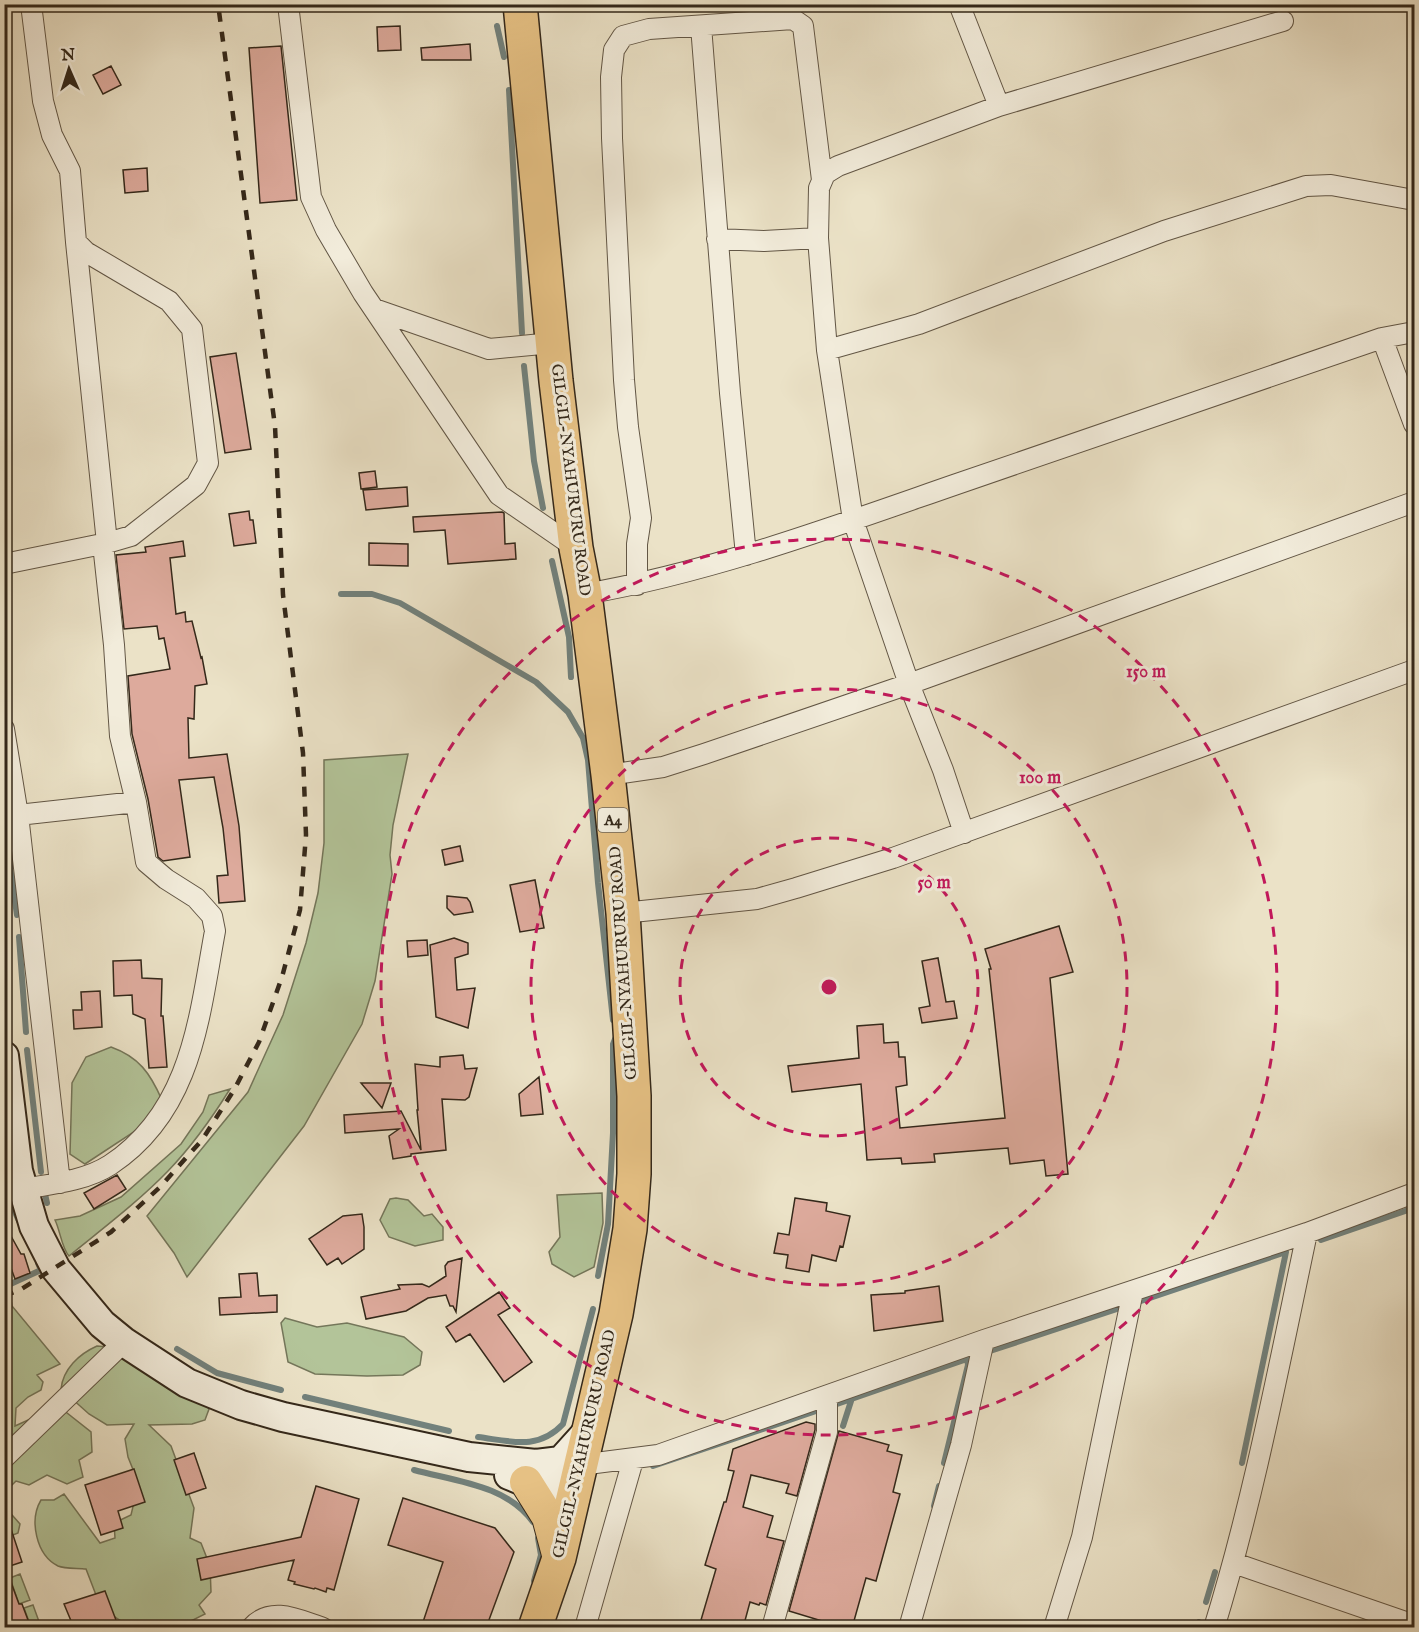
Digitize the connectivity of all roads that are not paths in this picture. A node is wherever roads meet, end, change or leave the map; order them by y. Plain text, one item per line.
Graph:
1 (31, 4) edge
2 (288, 4) edge
3 (520, 4) edge
4 (959, 4) edge
5 (1283, 21) dead end
6 (701, 26) junction
7 (999, 106) junction
8 (822, 180) junction
9 (1414, 200) edge
10 (818, 238) junction
11 (717, 239) junction
12 (76, 242) junction
13 (374, 309) junction
14 (1414, 332) edge
15 (1382, 338) junction
16 (552, 343) junction
17 (827, 350) junction
18 (1414, 424) edge
19 (1414, 502) edge
20 (853, 520) junction
21 (105, 543) junction
22 (576, 548) junction
23 (746, 555) junction
24 (4, 564) edge
25 (637, 585) junction
26 (585, 594) junction
27 (1414, 670) edge
28 (909, 684) junction
29 (4, 729) edge
30 (608, 775) junction
31 (136, 802) junction
32 (18, 815) junction
33 (964, 832) junction
34 (623, 913) junction
35 (4, 1056) edge
36 (11, 1162) edge
37 (60, 1183) junction
38 (23, 1189) junction
39 (1414, 1193) edge
40 (1307, 1233) junction
41 (1133, 1290) junction
42 (984, 1340) junction
43 (124, 1342) junction
44 (827, 1396) junction
45 (589, 1430) junction
46 (469, 1457) junction
47 (4, 1458) edge
48 (633, 1460) junction
49 (578, 1478) junction
50 (526, 1482) junction
51 (559, 1558) junction
52 (1234, 1563) junction
53 (1414, 1625) edge
54 (251, 1628) edge
55 (324, 1628) edge
56 (535, 1628) edge
57 (585, 1628) edge
58 (772, 1628) edge
59 (909, 1628) edge
60 (1054, 1628) edge
61 (1214, 1628) edge

1 - 12 street
2 - 13 street
3 - 16 highway, GILGIL-NYAHURURU ROAD / A4
4 - 7 street
5 - 7 street
6 - 8 street
6 - 11 street
6 - 25 street
7 - 8 street
8 - 10 street
9 - 17 street
10 - 11 street
10 - 17 street
11 - 23 street
12 - 21 street
12 - 21 street
13 - 16 street
13 - 22 street
14 - 15 street
15 - 18 street
15 - 20 street
16 - 22 highway, GILGIL-NYAHURURU ROAD / A4
17 - 20 street
19 - 28 street
20 - 23 street
20 - 28 street
21 - 24 street
21 - 31 street
22 - 26 highway, GILGIL-NYAHURURU ROAD / A4
23 - 25 street
25 - 26 street
26 - 30 highway, GILGIL-NYAHURURU ROAD / A4
27 - 33 street
28 - 30 street
28 - 33 street
29 - 32 street
30 - 34 highway, GILGIL-NYAHURURU ROAD / A4
31 - 32 street
31 - 37 street
32 - 37 street
33 - 34 street
34 - 45 highway, GILGIL-NYAHURURU ROAD / A4
35 - 36 main road
36 - 38 main road
37 - 38 street
38 - 43 main road
39 - 40 street
40 - 41 street
40 - 52 street
41 - 42 street
41 - 60 street
42 - 44 street
42 - 59 street
43 - 46 main road
43 - 47 street
44 - 48 street
44 - 58 street
45 - 46 main road
45 - 49 highway, GILGIL-NYAHURURU ROAD / A4
46 - 50 main road
48 - 49 street
48 - 57 street
49 - 50 main road
49 - 51 highway, GILGIL-NYAHURURU ROAD / A4
50 - 51 main road
51 - 56 highway, GILGIL-NYAHURURU ROAD / A4
52 - 53 street
52 - 61 street
54 - 55 street

